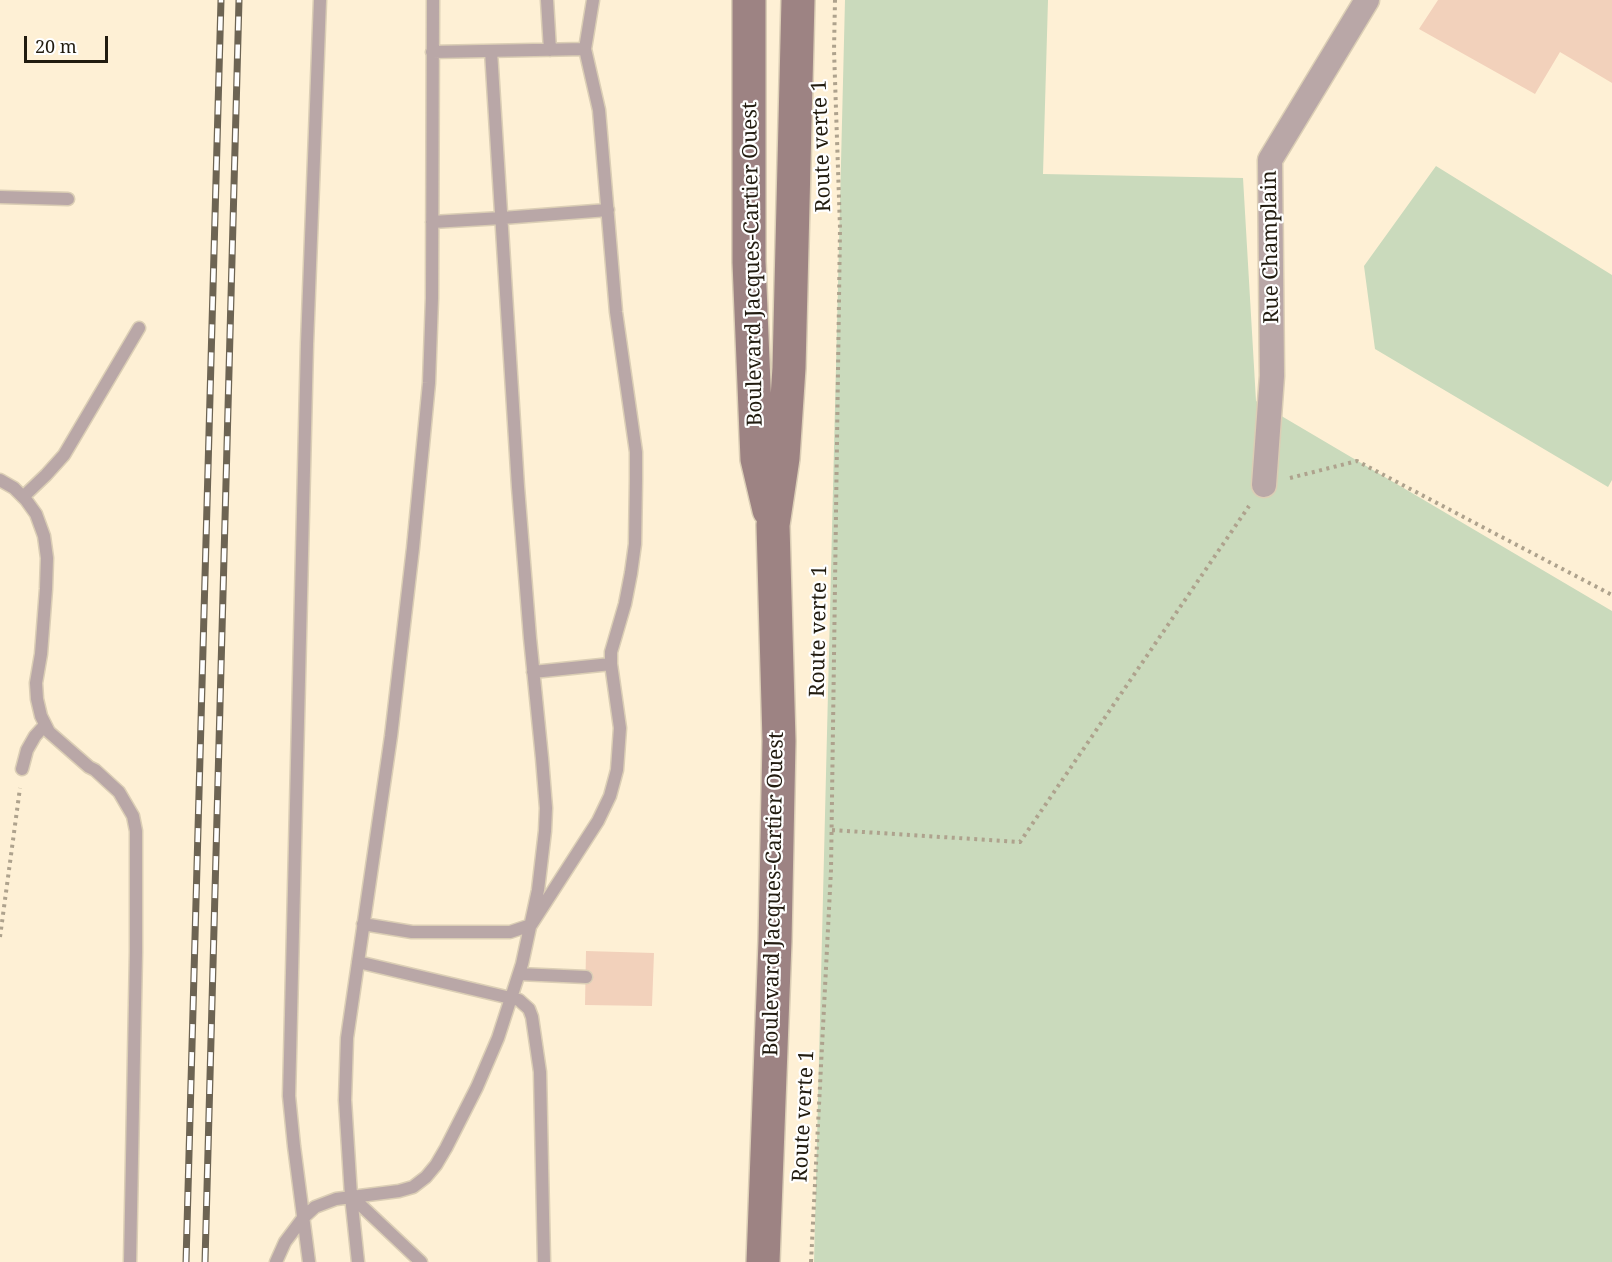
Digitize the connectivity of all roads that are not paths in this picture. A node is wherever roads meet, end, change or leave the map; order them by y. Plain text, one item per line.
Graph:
1 (320, 0) edge
2 (433, 0) edge
3 (547, 0) edge
4 (593, 0) edge
5 (749, 0) edge
6 (798, 0) edge
7 (1367, 0) edge
8 (585, 49) junction
9 (550, 50) junction
10 (491, 51) junction
11 (432, 52) junction
12 (0, 197) edge
13 (68, 199) dead end
14 (608, 210) junction
15 (502, 218) junction
16 (432, 222) junction
17 (139, 328) dead end
18 (0, 480) edge
19 (1264, 484) road end
20 (23, 497) junction
21 (772, 525) junction
22 (611, 664) junction
23 (533, 672) junction
24 (45, 725) junction
25 (22, 769) road end
26 (363, 924) junction
27 (531, 925) junction
28 (358, 963) junction
29 (519, 974) junction
30 (586, 977) dead end
31 (511, 998) junction
32 (351, 1196) junction
33 (303, 1218) junction
34 (130, 1262) edge
35 (276, 1262) edge
36 (309, 1262) edge
37 (358, 1262) edge
38 (421, 1262) edge
39 (544, 1262) edge
40 (763, 1262) edge

1 - 33 lane
2 - 11 lane
3 - 9 lane
4 - 8 lane
5 - 21 main road, Boulevard Jacques-Cartier Ouest
6 - 21 main road, Boulevard Jacques-Cartier Ouest
7 - 19 street, Rue Champlain
8 - 9 lane
8 - 14 lane
9 - 10 lane
10 - 11 lane
10 - 15 lane
11 - 16 lane
12 - 13 lane
14 - 15 lane
14 - 22 lane
15 - 16 lane
15 - 23 lane
16 - 26 lane
17 - 20 lane
18 - 20 lane
20 - 24 lane
21 - 40 main road, Boulevard Jacques-Cartier Ouest
22 - 23 lane
22 - 27 lane
23 - 27 lane
24 - 25 lane
24 - 34 lane
26 - 27 lane
26 - 28 lane
27 - 29 lane
28 - 31 lane
28 - 32 lane
29 - 30 lane
29 - 31 lane
31 - 32 lane
31 - 39 lane
32 - 33 lane
32 - 37 lane
32 - 38 lane
33 - 35 lane
33 - 36 lane

